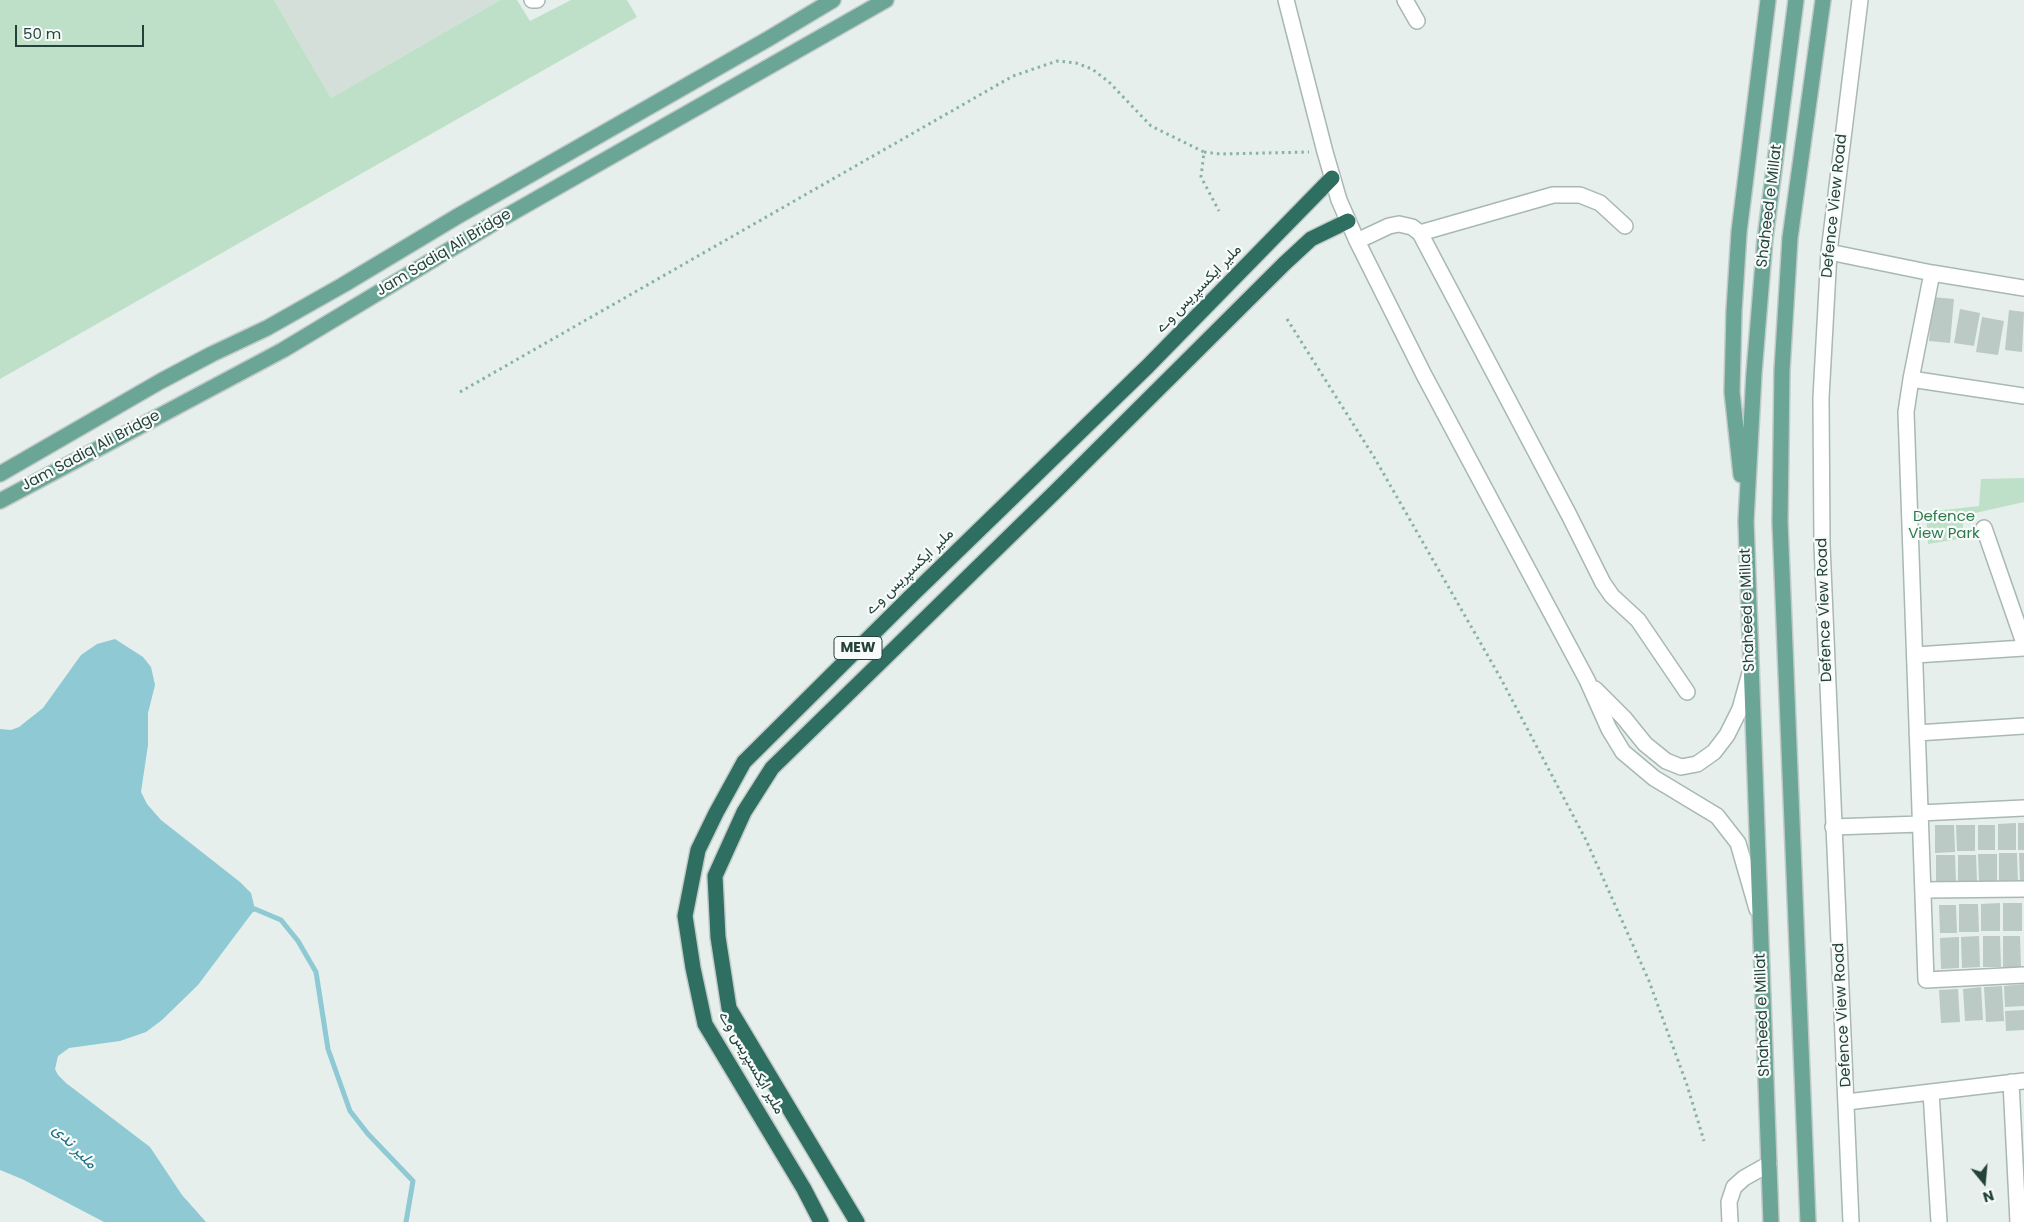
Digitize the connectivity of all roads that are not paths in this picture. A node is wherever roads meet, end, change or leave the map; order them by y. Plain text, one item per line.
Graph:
1 (532, 0) edge
2 (537, 0) edge
3 (833, 0) edge
4 (886, 0) edge
5 (1286, 0) edge
6 (1405, 0) edge
7 (1768, 0) edge
8 (1796, 0) edge
9 (1822, 0) edge
10 (1860, 0) edge
11 (1417, 22) dead end
12 (1332, 178) junction
13 (1348, 221) junction
14 (1625, 226) dead end
15 (1420, 233) junction
16 (1356, 240) junction
17 (1829, 252) junction
18 (1932, 273) junction
19 (2024, 288) edge
20 (1911, 378) junction
21 (2024, 396) edge
22 (0, 474) edge
23 (0, 501) edge
24 (1746, 521) junction
25 (1984, 528) dead end
26 (2024, 643) edge
27 (2024, 648) edge
28 (1915, 655) junction
29 (1750, 671) junction
30 (1587, 680) junction
31 (1688, 692) dead end
32 (2024, 726) edge
33 (1917, 732) junction
34 (2024, 808) edge
35 (1920, 819) junction
36 (1834, 828) junction
37 (2024, 888) edge
38 (1924, 890) junction
39 (1760, 920) junction
40 (2024, 975) edge
41 (2018, 1082) edge
42 (1931, 1092) junction
43 (1847, 1102) junction
44 (1769, 1164) junction
45 (821, 1222) edge
46 (857, 1222) edge
47 (1730, 1222) edge
48 (1771, 1222) edge
49 (1808, 1222) edge
50 (1851, 1222) edge
51 (1939, 1222) edge
52 (2018, 1222) edge

1 - 2 street
3 - 22 main road, Jam Sadiq Ali Bridge
4 - 23 main road, Jam Sadiq Ali Bridge
5 - 12 street
6 - 11 street
7 - 24 main road
8 - 24 main road, Shaheed e Millat
9 - 49 main road, Shaheed e Millat
10 - 17 street, Defence View Road
12 - 13 street
12 - 45 highway, ملیر ایکسپریس وے / MEW
13 - 16 street
13 - 46 highway, ملیر ایکسپریس وے / MEW
14 - 15 street
15 - 16 street
15 - 31 street
16 - 30 street
17 - 18 street
17 - 36 street, Defence View Road
18 - 19 street
18 - 20 street
20 - 21 street
20 - 28 street
24 - 29 main road, Shaheed e Millat
25 - 26 street
27 - 28 street
28 - 33 street
29 - 30 street
29 - 39 main road, Shaheed e Millat
30 - 39 street
32 - 33 street
33 - 35 street
34 - 35 street
35 - 36 street
35 - 38 street
36 - 43 street, Defence View Road
37 - 38 street
38 - 40 street
39 - 44 main road, Shaheed e Millat
41 - 42 street
41 - 52 street
42 - 43 street
42 - 51 street
43 - 50 street, Defence View Road
44 - 47 street
44 - 48 main road, Shaheed e Millat

